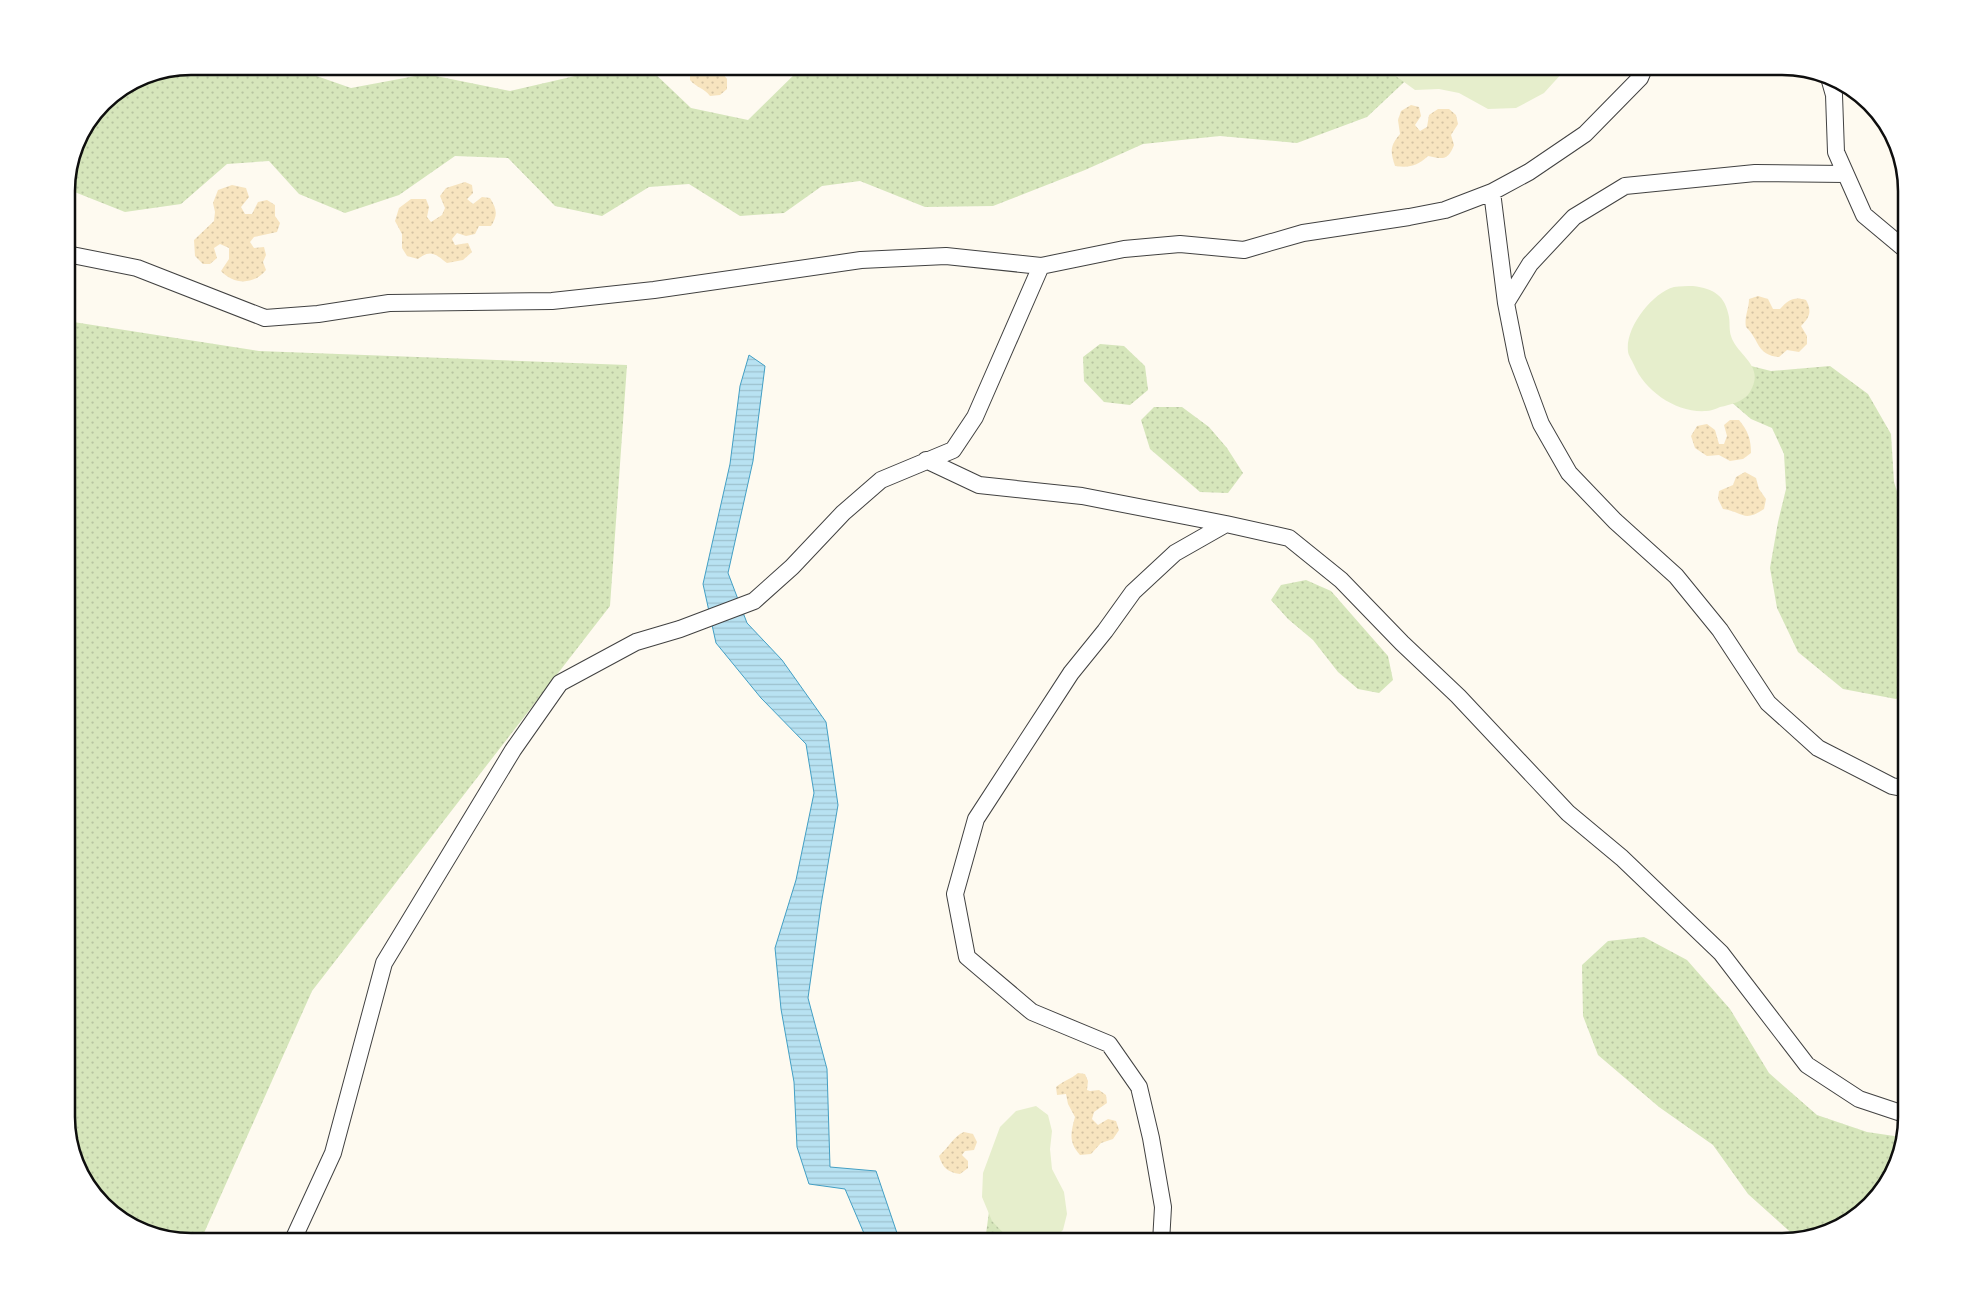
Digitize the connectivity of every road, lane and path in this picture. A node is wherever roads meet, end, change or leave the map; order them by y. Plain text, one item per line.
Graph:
1 (1641, 75) edge
2 (1832, 86) edge
3 (1845, 174) junction
4 (1492, 192) junction
5 (1898, 243) edge
6 (75, 256) edge
7 (1041, 266) junction
8 (1506, 303) junction
9 (926, 460) junction
10 (1226, 524) junction
11 (1898, 787) edge
12 (1898, 1112) edge
13 (296, 1233) edge
14 (1162, 1233) edge

1 - 4 lane
2 - 3 lane
3 - 5 lane
3 - 8 lane
4 - 7 lane
4 - 8 lane
6 - 7 lane
7 - 9 lane
8 - 11 lane
9 - 10 lane
9 - 13 lane
10 - 12 lane
10 - 14 lane

